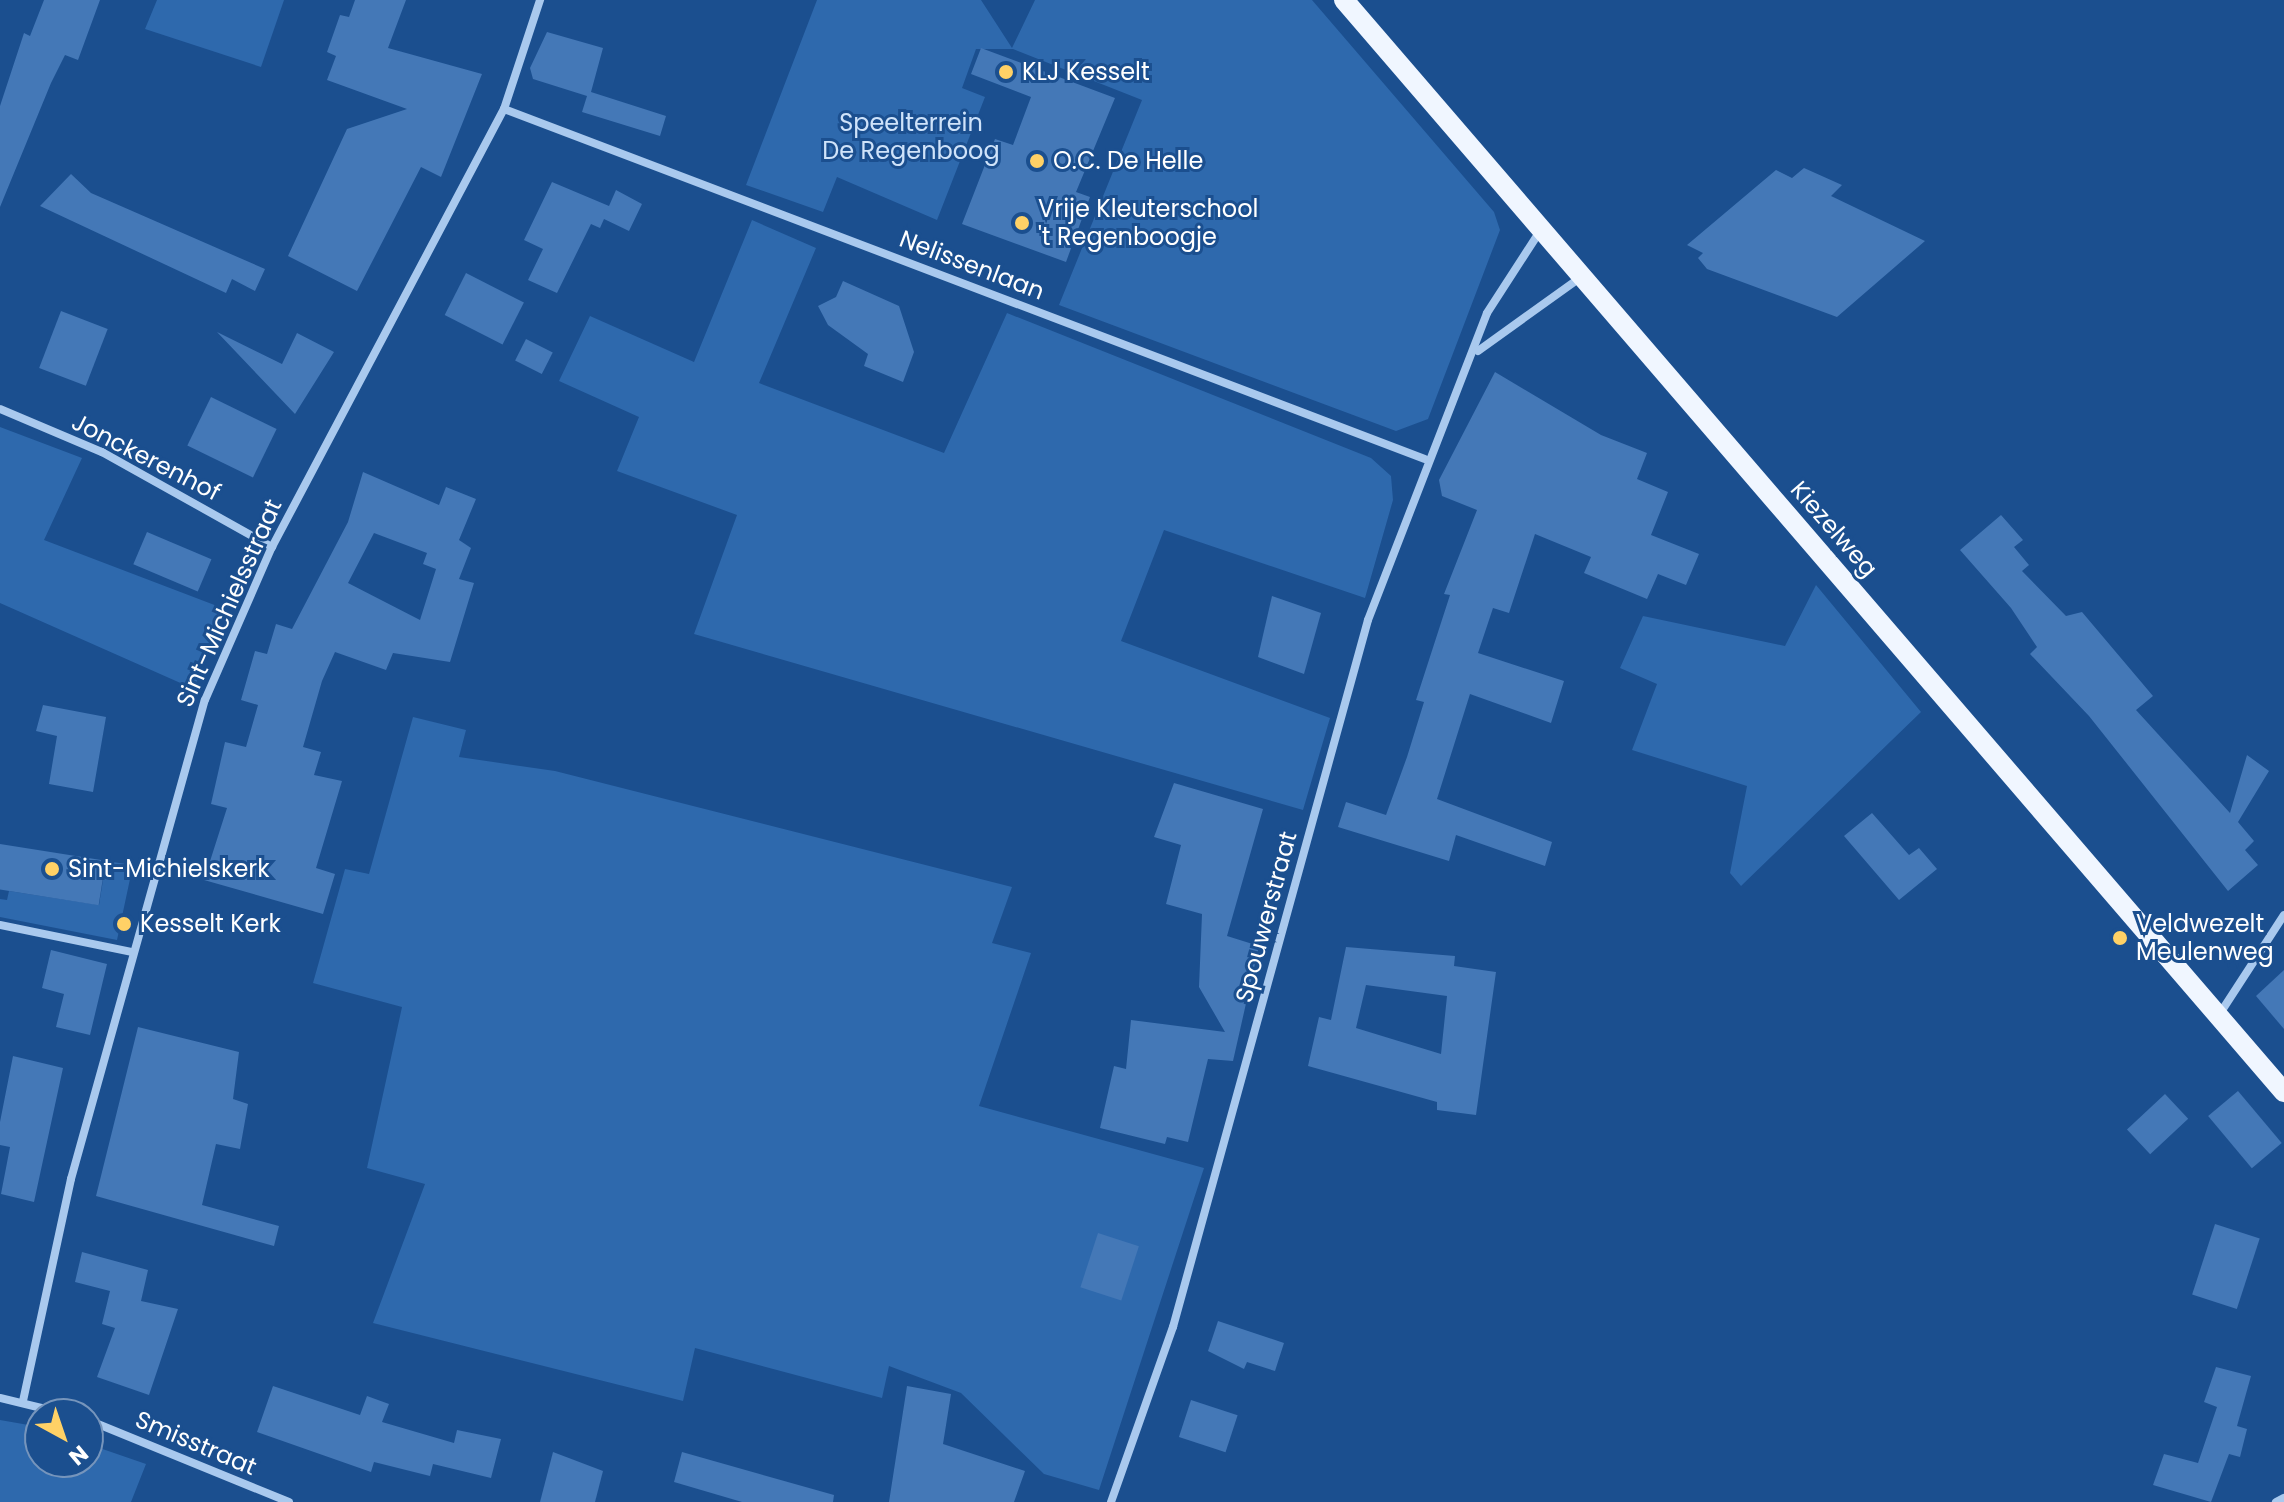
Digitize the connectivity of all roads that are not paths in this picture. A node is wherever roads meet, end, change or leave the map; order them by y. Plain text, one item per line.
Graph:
1 (540, 0) edge
2 (1344, 0) edge
3 (504, 109) junction
4 (1541, 230) junction
5 (1582, 277) junction
6 (1478, 351) junction
7 (0, 409) edge
8 (1425, 459) junction
9 (272, 547) junction
10 (2284, 915) edge
11 (0, 925) edge
12 (131, 952) junction
13 (2218, 1016) junction
14 (2284, 1092) edge
15 (0, 1398) edge
16 (23, 1401) joint
17 (104, 1427) edge
18 (2284, 1498) edge
19 (289, 1502) edge
20 (1111, 1502) edge
21 (2276, 1502) edge

1 - 3 street, Sint-Michielsstraat
2 - 4 main road, Kiezelweg
3 - 8 street, Nelissenlaan
3 - 9 street, Sint-Michielsstraat
4 - 5 main road, Kiezelweg
4 - 6 street, Spouwerstraat
5 - 6 street, Spouwerstraat
5 - 13 main road, Kiezelweg
6 - 8 street, Spouwerstraat
7 - 9 street, Jonckerenhof
8 - 20 street, Spouwerstraat
9 - 12 street, Sint-Michielsstraat
10 - 13 street
11 - 12 street
12 - 16 street, Sint-Michielsstraat
13 - 14 main road, Kiezelweg
15 - 16 street
17 - 19 street, Smisstraat
18 - 21 street

